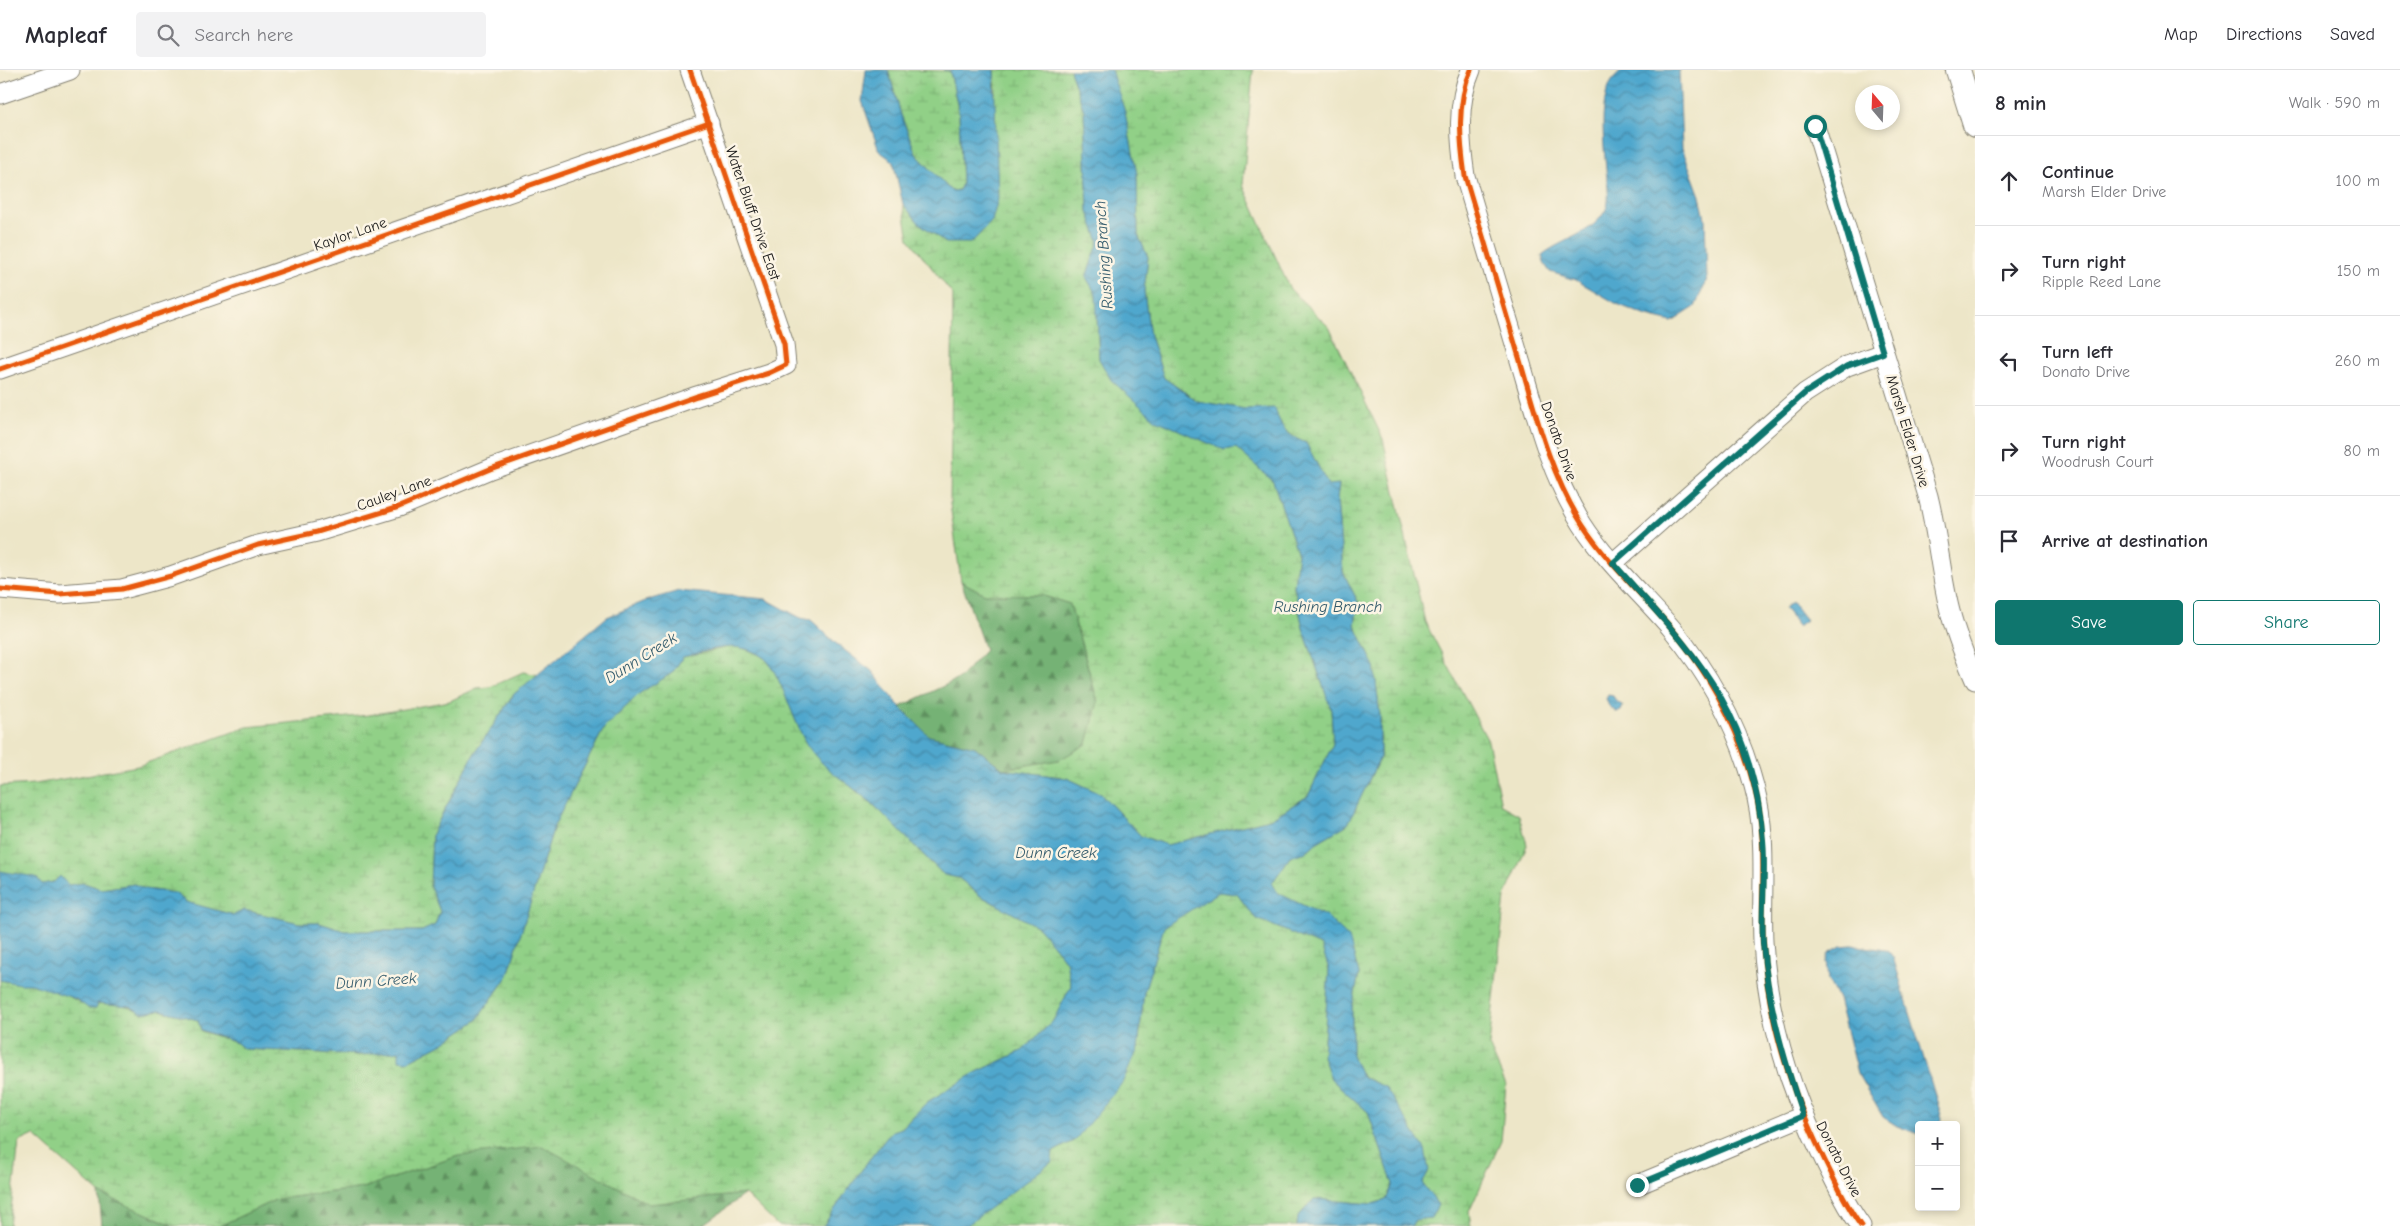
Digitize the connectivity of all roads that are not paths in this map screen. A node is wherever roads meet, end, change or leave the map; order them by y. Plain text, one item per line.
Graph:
1 (70, 70) edge
2 (690, 70) edge
3 (1958, 70) edge
4 (1470, 72) edge
5 (0, 94) edge
6 (708, 124) junction
7 (1975, 125) edge
8 (1815, 126) dead end
9 (1883, 353) junction
10 (786, 366) joint
11 (0, 369) edge
12 (1613, 563) junction
13 (0, 588) edge
14 (1975, 680) edge
15 (1803, 1116) junction
16 (1637, 1185) dead end
17 (1861, 1226) edge

1 - 5 street
2 - 6 street, Water Bluff Drive East
3 - 7 street
4 - 12 street, Donato Drive
6 - 10 street, Water Bluff Drive East
6 - 11 street, Kaylor Lane
8 - 9 street, Marsh Elder Drive
9 - 12 street
9 - 14 street, Marsh Elder Drive
10 - 13 street, Cauley Lane
12 - 15 street, Donato Drive
15 - 16 street
15 - 17 street, Donato Drive

